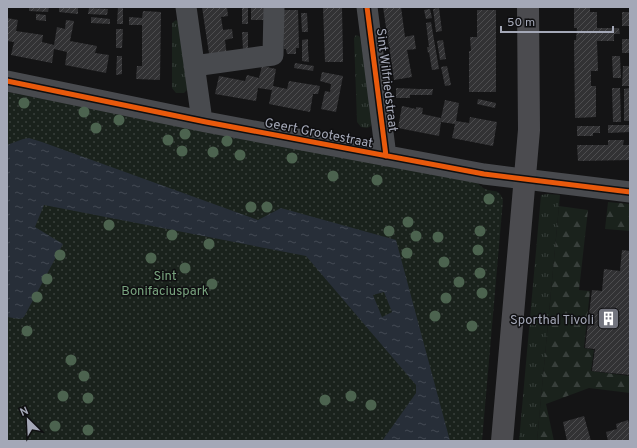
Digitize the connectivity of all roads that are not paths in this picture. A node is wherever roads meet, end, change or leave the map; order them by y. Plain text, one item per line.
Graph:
1 (186, 7) edge
2 (367, 7) edge
3 (528, 7) edge
4 (274, 8) dead end
5 (194, 66) junction
6 (7, 81) edge
7 (202, 121) junction
8 (386, 156) junction
9 (525, 180) junction
10 (630, 192) edge
11 (502, 441) edge

1 - 5 street
2 - 8 street, Sint Wilfriedstraat
3 - 9 main road
4 - 5 street
5 - 7 street
6 - 7 street, Geert Grootestraat
7 - 8 street, Geert Grootestraat
8 - 9 street, Geert Grootestraat
9 - 10 street, Geert Grootestraat
9 - 11 main road

